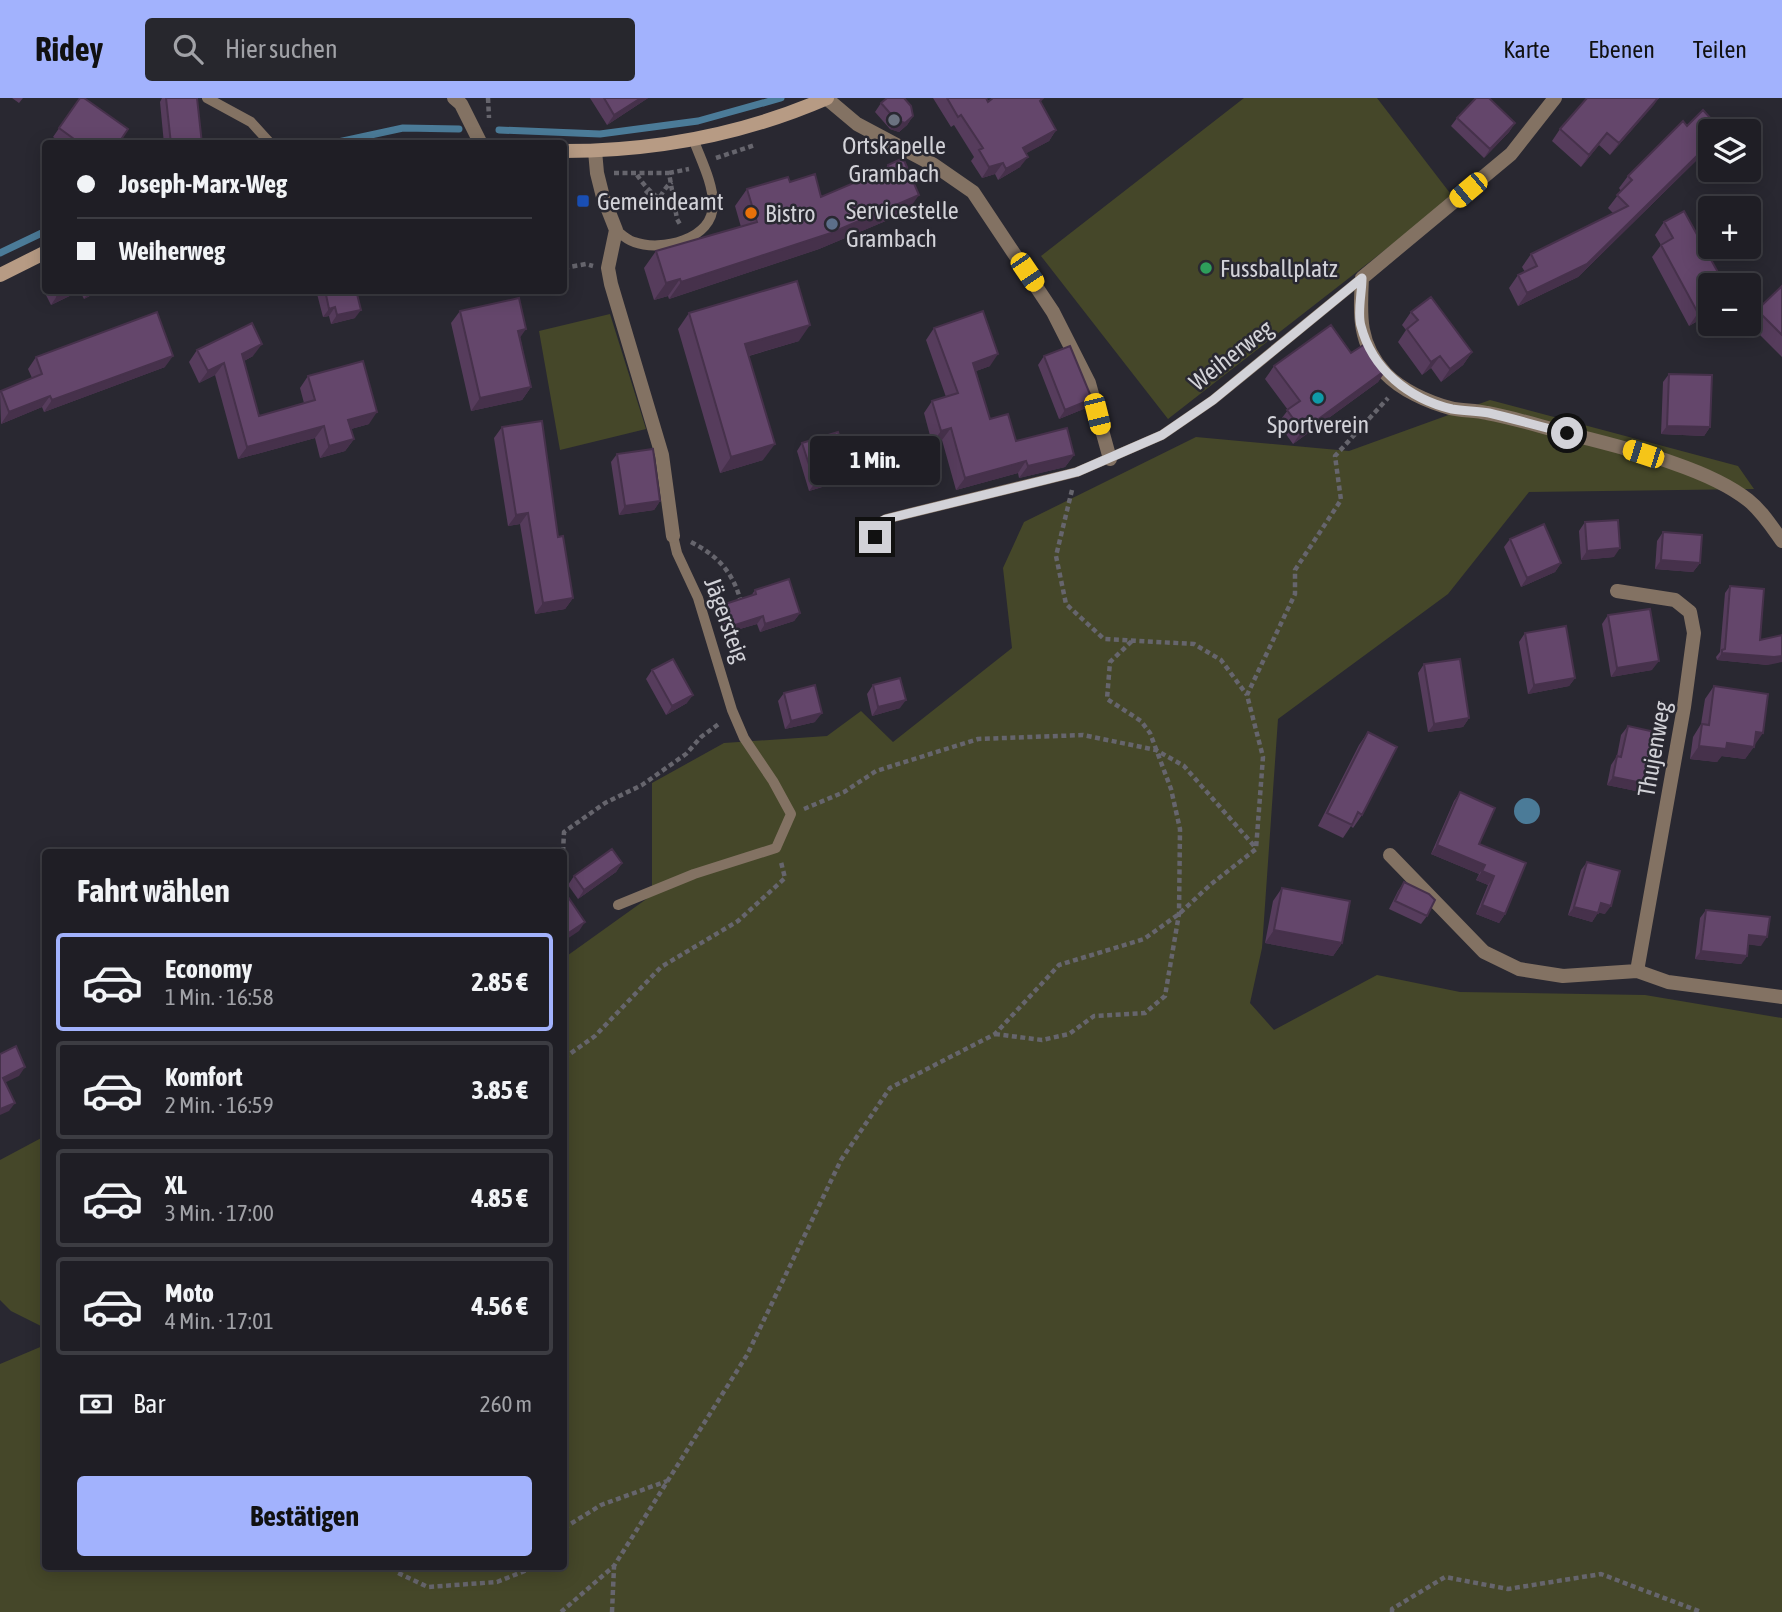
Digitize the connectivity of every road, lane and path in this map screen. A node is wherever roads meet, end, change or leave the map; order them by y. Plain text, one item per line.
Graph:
1 (207, 98) edge
2 (454, 98) edge
3 (826, 98) edge
4 (1555, 98) edge
5 (267, 140) edge
6 (479, 140) edge
7 (694, 141) junction
8 (567, 151) edge
9 (595, 151) junction
10 (597, 173) junction
11 (637, 174) junction
12 (672, 182) junction
13 (649, 190) junction
14 (658, 197) junction
15 (674, 203) junction
16 (616, 230) junction
17 (688, 239) junction
18 (42, 254) edge
19 (567, 267) edge
20 (608, 268) junction
21 (0, 275) edge
22 (1362, 278) junction
23 (1400, 384) junction
24 (1110, 459) junction
25 (1077, 472) junction
26 (674, 536) junction
27 (875, 537) dead end
28 (1782, 541) edge
29 (1616, 591) dead end
30 (742, 605) edge
31 (1132, 642) junction
32 (1247, 695) junction
33 (733, 710) junction
34 (1156, 750) junction
35 (791, 814) junction
36 (776, 848) junction
37 (563, 849) edge
38 (1256, 849) junction
39 (1390, 855) dead end
40 (618, 905) dead end
41 (1179, 914) junction
42 (1637, 971) junction
43 (1782, 996) edge
44 (995, 1034) junction
45 (567, 1056) edge
46 (668, 1481) junction
47 (567, 1526) edge
48 (614, 1566) junction
49 (396, 1570) edge
50 (527, 1570) edge
51 (561, 1612) edge
52 (612, 1612) edge
53 (1392, 1612) edge
54 (1700, 1612) edge

1 - 5 lane
2 - 6 street
3 - 7 main road
3 - 24 street
4 - 22 street, Weiherweg
7 - 9 main road
7 - 17 lane
8 - 9 main road
9 - 10 street
10 - 11 path
10 - 16 street
11 - 12 path
11 - 13 path
12 - 14 path
12 - 15 path
13 - 14 path
13 - 14 path
14 - 15 path
15 - 17 path
16 - 17 lane
16 - 20 street, Jägersteig
18 - 21 main road
19 - 20 path
20 - 26 street, Jägersteig
22 - 23 street
22 - 24 lane, Weiherweg
23 - 28 street
23 - 32 path
24 - 25 lane, Weiherweg
25 - 27 lane, Weiherweg
25 - 31 path
26 - 30 path
26 - 33 lane, Jägersteig
29 - 42 street, Thujenweg
31 - 32 path
31 - 34 path
32 - 38 path
33 - 35 lane, Jägersteig
33 - 37 path
34 - 35 path
34 - 38 path
34 - 41 path
35 - 36 lane
36 - 40 lane
36 - 45 path
38 - 41 path
39 - 42 street
41 - 44 path
41 - 44 path
42 - 43 street
44 - 46 path
46 - 47 path
46 - 48 path
48 - 51 path
48 - 52 path
49 - 50 path
53 - 54 path

